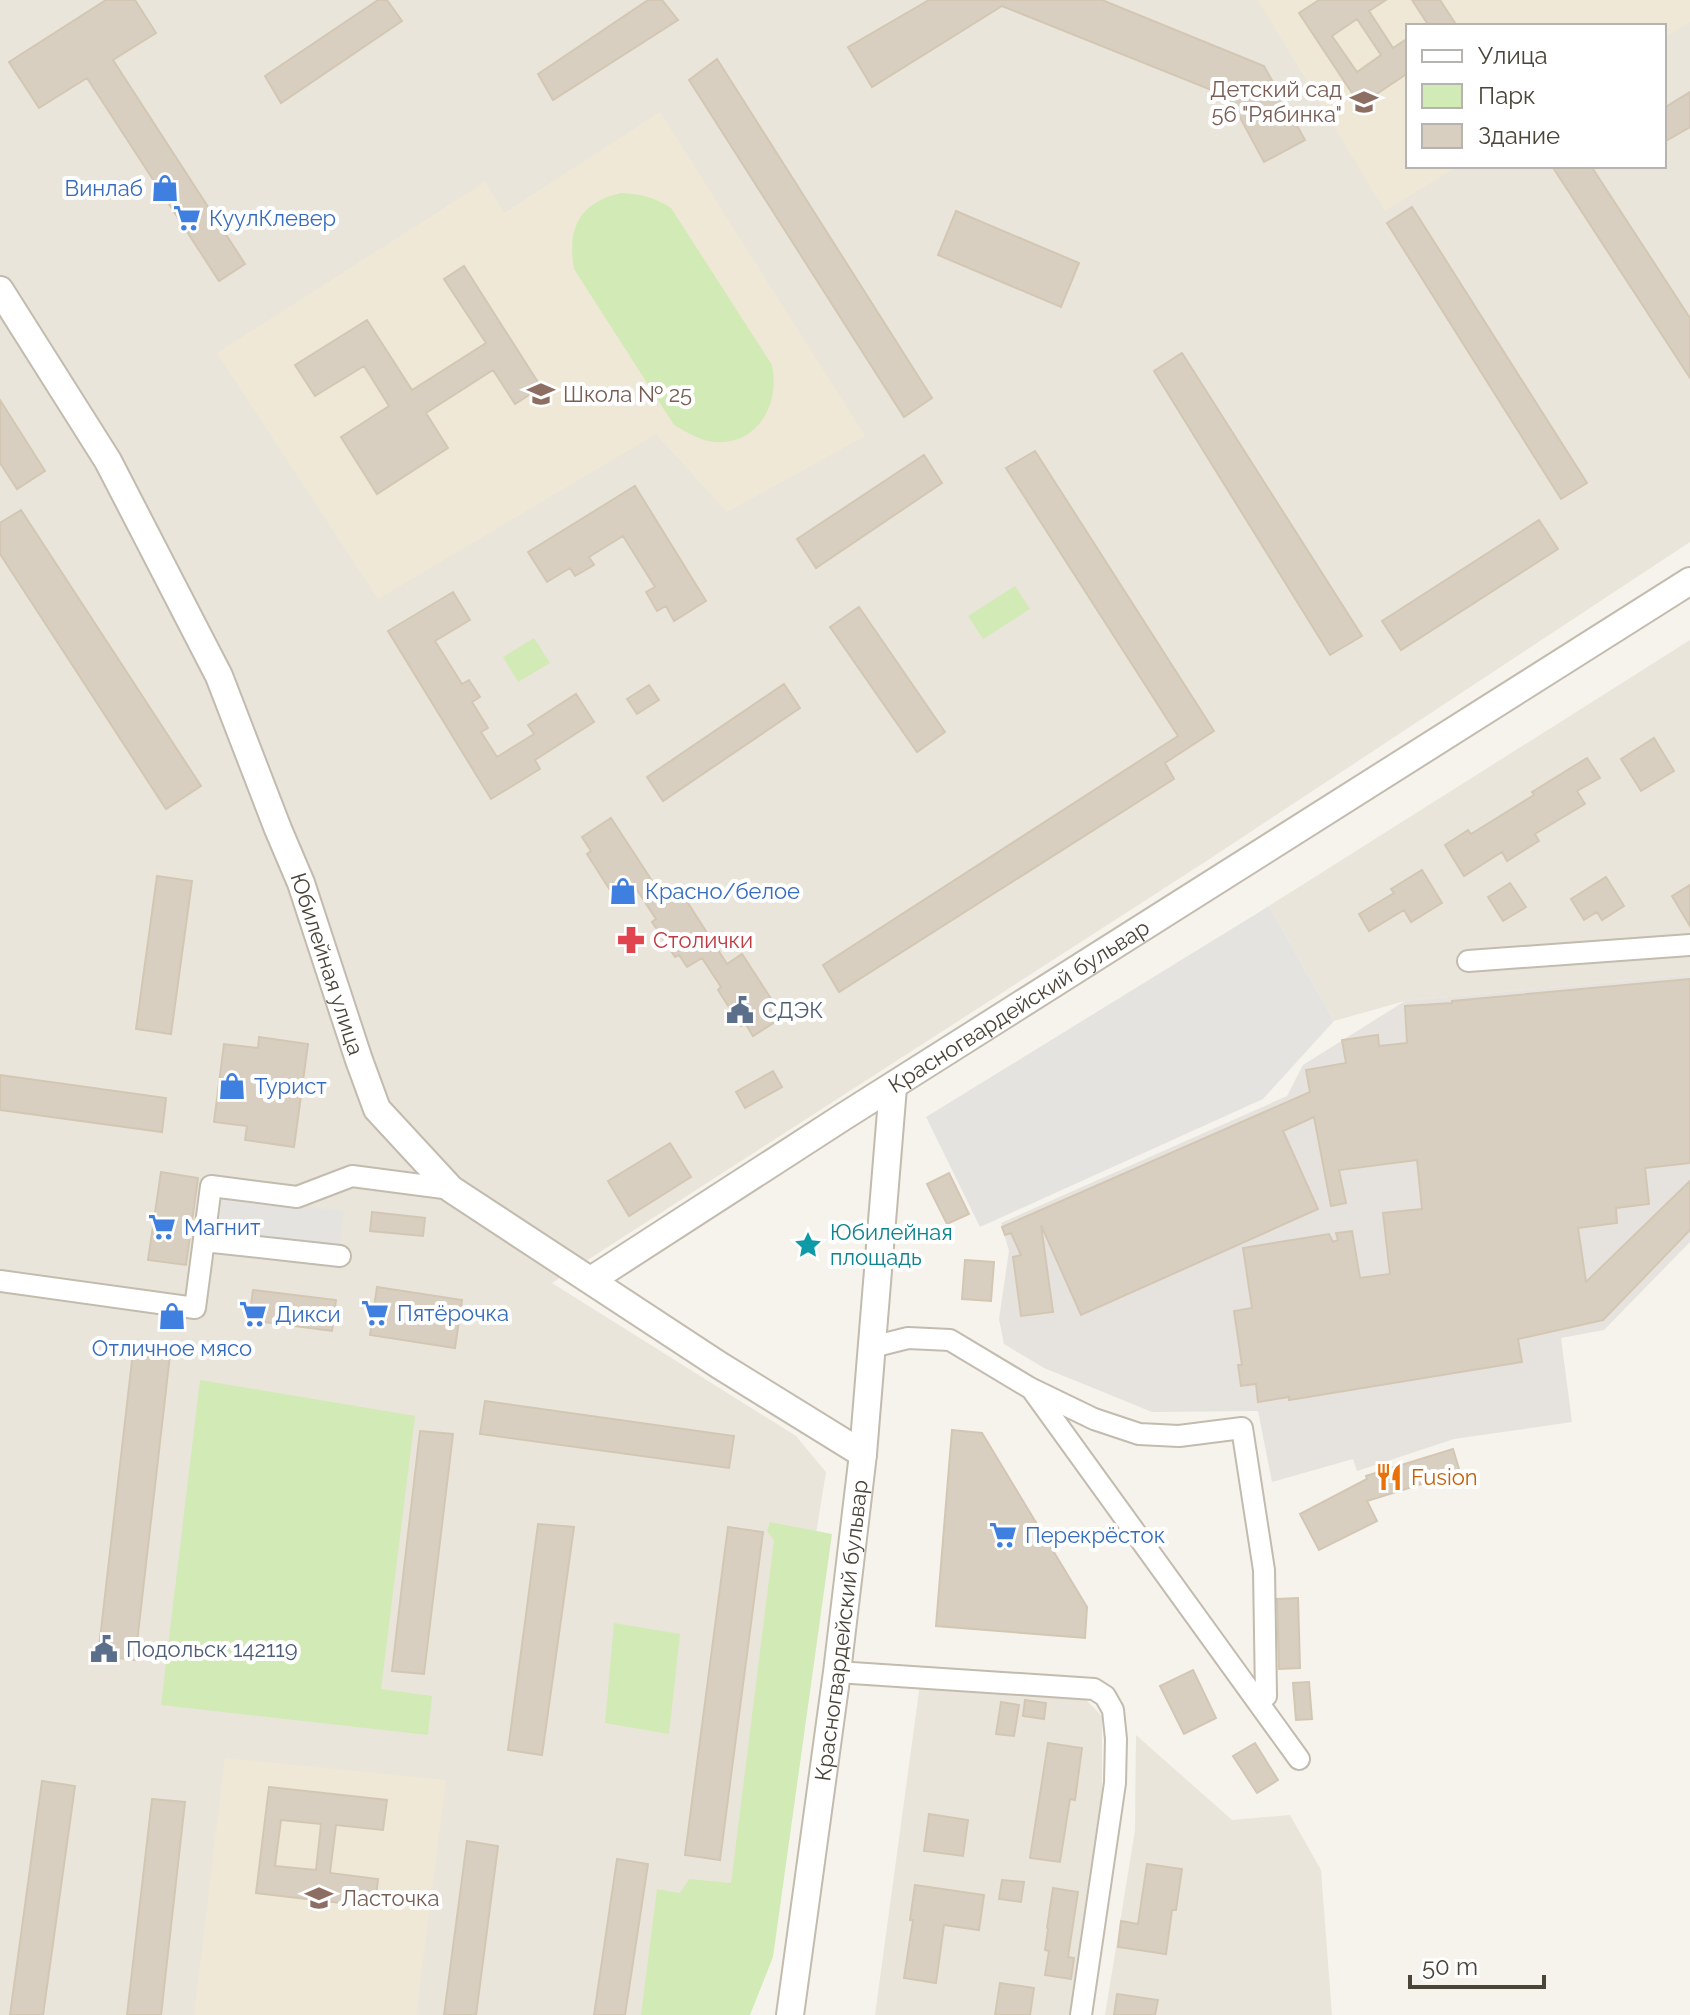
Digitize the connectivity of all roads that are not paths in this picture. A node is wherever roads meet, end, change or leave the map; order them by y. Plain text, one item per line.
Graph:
1 (0, 290) edge
2 (1690, 581) edge
3 (1690, 945) edge
4 (1468, 961) dead end
5 (893, 1087) junction
6 (451, 1189) junction
7 (204, 1241) junction
8 (340, 1256) dead end
9 (591, 1280) junction
10 (0, 1281) edge
11 (872, 1347) junction
12 (1030, 1388) junction
13 (863, 1454) junction
14 (837, 1672) junction
15 (1257, 1701) junction
16 (1299, 1759) dead end
17 (790, 2015) edge
18 (1081, 2015) edge

1 - 6 street, Юбилейная улица
2 - 5 street, Красногвардейский бульвар
3 - 4 street
5 - 9 street
5 - 11 street, Красногвардейский бульвар
6 - 7 street
6 - 9 street, Юбилейная улица
7 - 8 street
7 - 10 street
9 - 13 street, Юбилейная улица
11 - 12 street
11 - 13 street, Красногвардейский бульвар
12 - 15 street
12 - 15 street
13 - 14 street, Красногвардейский бульвар
14 - 17 street, Красногвардейский бульвар
14 - 18 street
15 - 16 street

